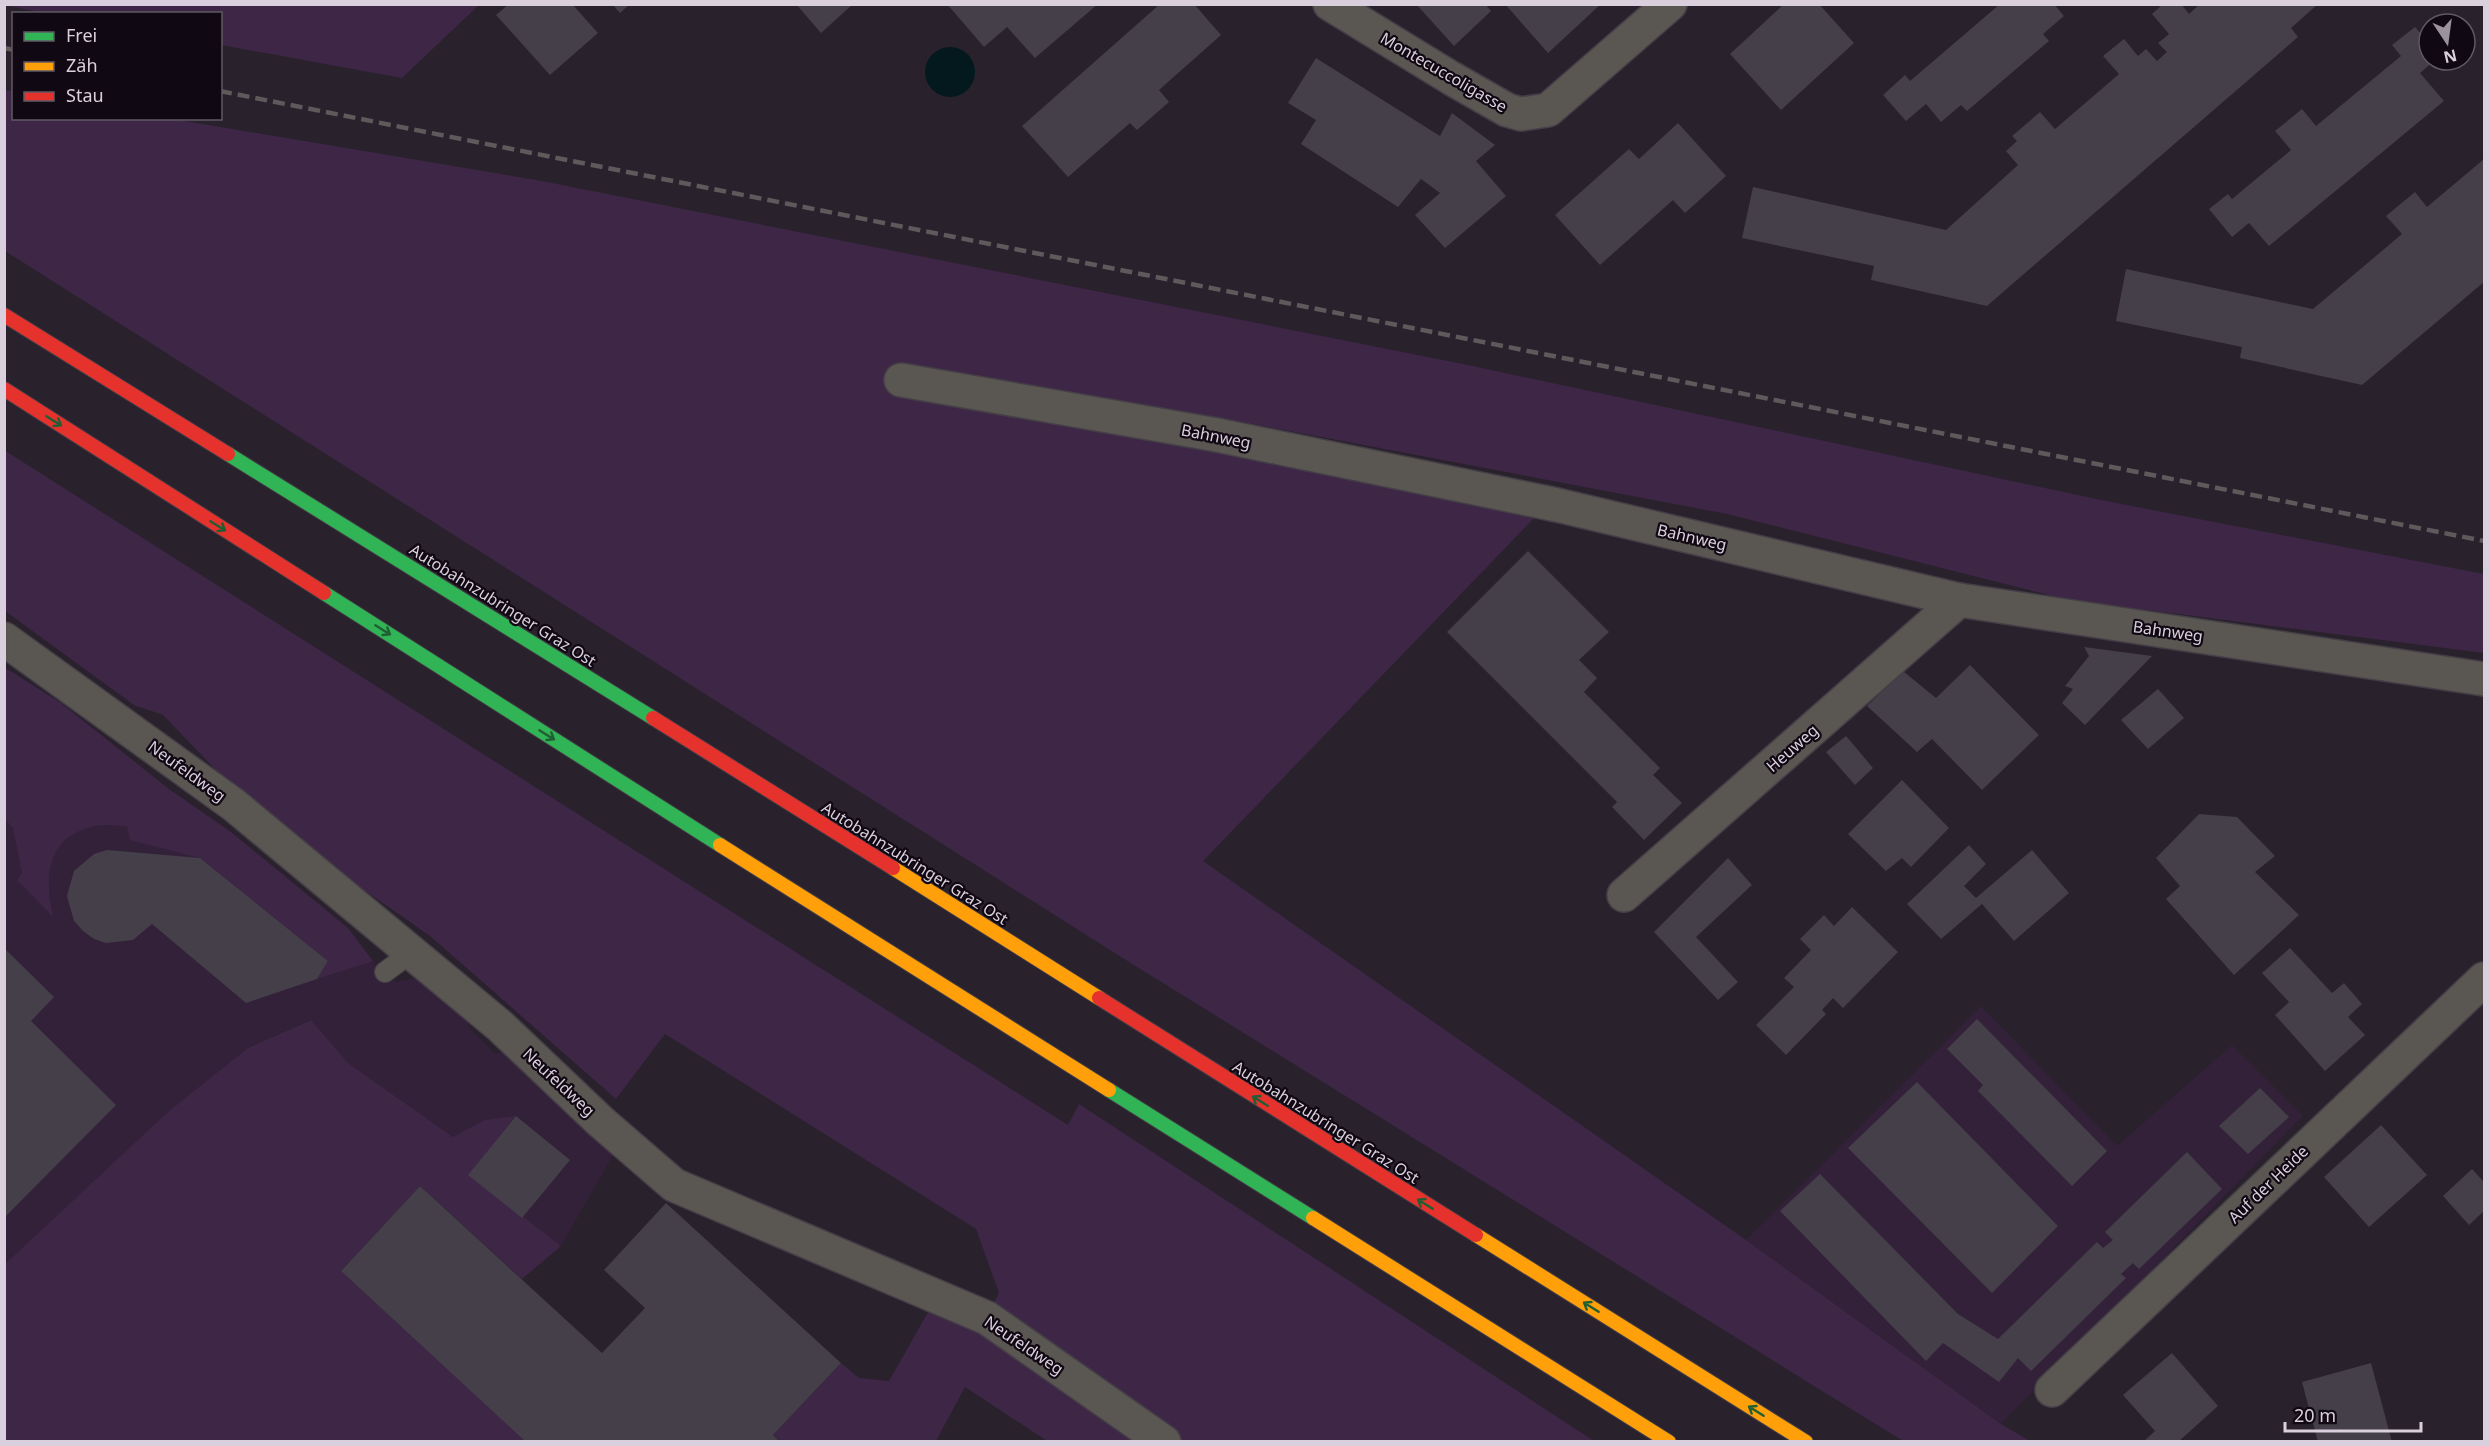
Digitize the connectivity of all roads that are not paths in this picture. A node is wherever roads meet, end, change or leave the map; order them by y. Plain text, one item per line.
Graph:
1 (1330, 4) edge
2 (1670, 4) edge
3 (4, 315) edge
4 (901, 380) dead end
5 (4, 389) edge
6 (1959, 600) junction
7 (4, 639) edge
8 (2484, 679) edge
9 (1624, 896) dead end
10 (412, 952) junction
11 (385, 972) dead end
12 (2484, 979) edge
13 (2052, 1390) dead end
14 (1164, 1442) edge
15 (1669, 1442) edge
16 (1806, 1442) edge

1 - 2 street, Montecuccoligasse
16 -> 3 highway, Autobahnzubringer Graz Ost
4 - 6 street, Bahnweg
5 -> 15 highway
6 - 8 street, Bahnweg
6 - 9 street, Heuweg
7 - 10 street, Neufeldweg
10 - 11 lane
10 - 14 street, Neufeldweg
12 - 13 street, Auf der Heide

